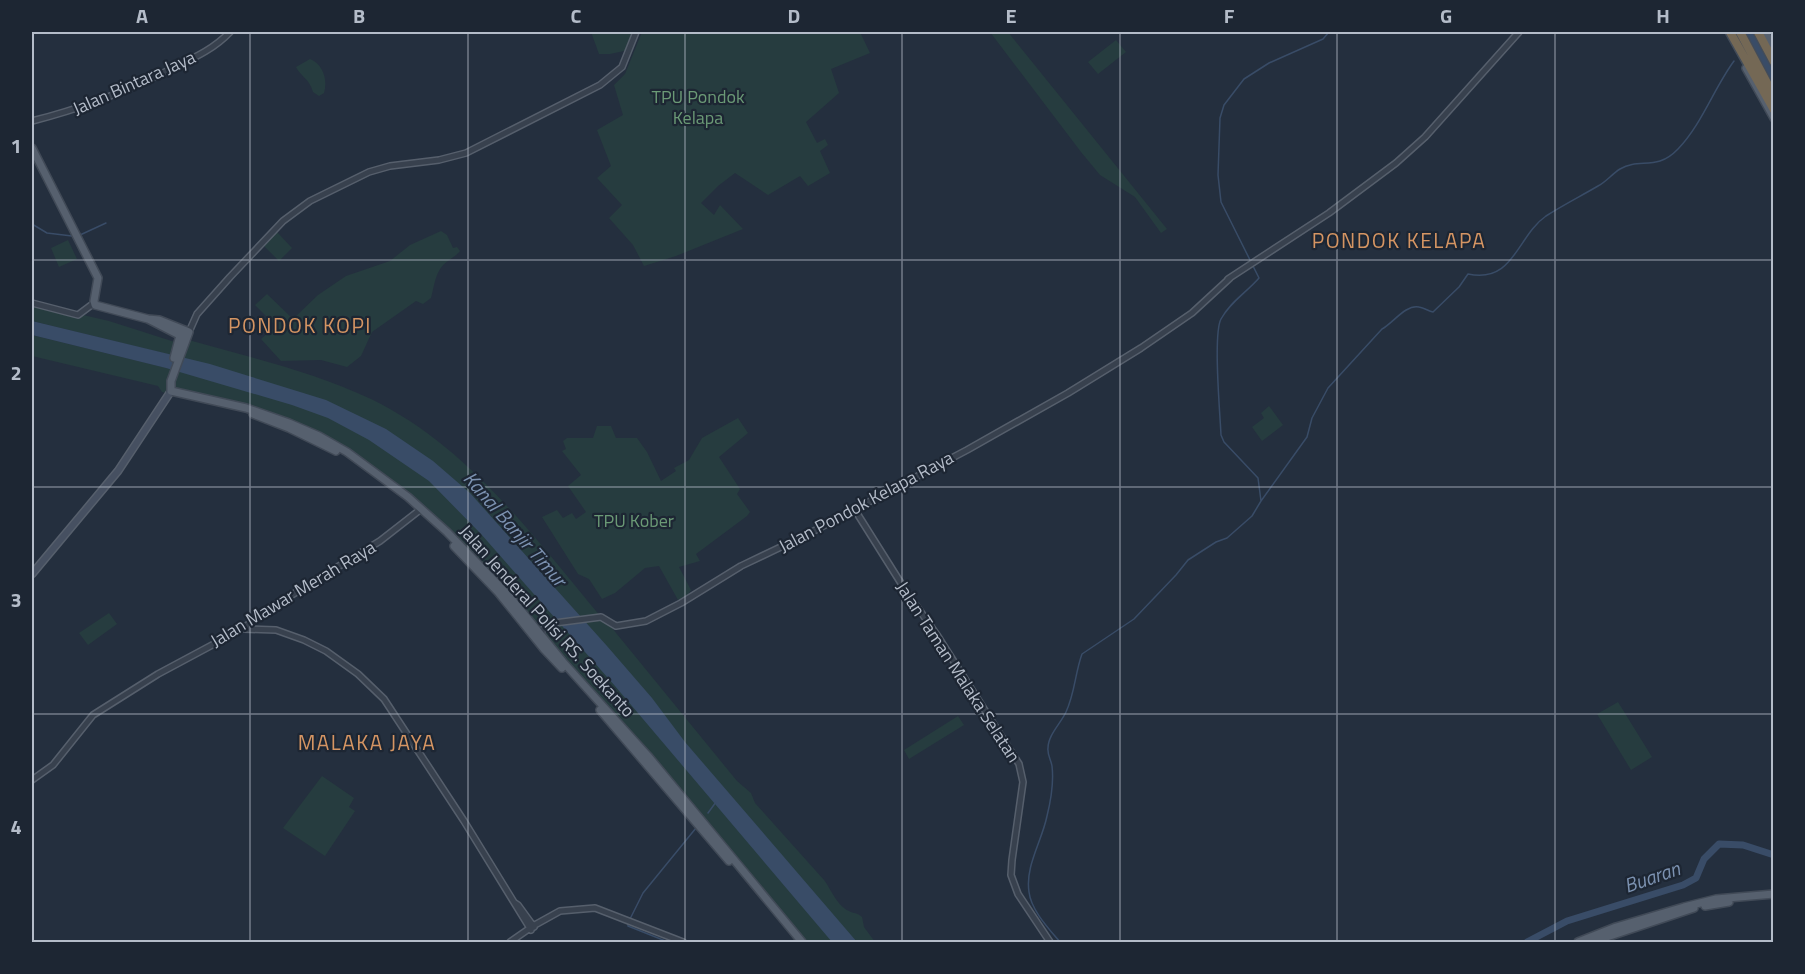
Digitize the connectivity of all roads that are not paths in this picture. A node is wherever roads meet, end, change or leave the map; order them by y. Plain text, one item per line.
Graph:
1 (231, 32) edge
2 (636, 32) edge
3 (1520, 32) edge
4 (1726, 32) edge
5 (1730, 32) edge
6 (1740, 32) edge
7 (1758, 32) edge
8 (1765, 32) edge
9 (1773, 48) edge
10 (1773, 62) edge
11 (1773, 96) edge
12 (1773, 110) edge
13 (1773, 118) edge
14 (32, 121) edge
15 (32, 148) edge
16 (32, 303) edge
17 (94, 303) junction
18 (184, 336) junction
19 (171, 394) junction
20 (419, 510) junction
21 (855, 510) junction
22 (32, 574) edge
23 (261, 616) junction
24 (242, 629) junction
25 (264, 629) junction
26 (542, 631) junction
27 (651, 764) junction
28 (32, 780) edge
29 (1773, 894) edge
30 (1773, 898) edge
31 (532, 928) junction
32 (1617, 930) junction
33 (511, 942) edge
34 (682, 942) edge
35 (797, 942) edge
36 (802, 942) edge
37 (1050, 942) edge
38 (1578, 942) edge
39 (1592, 942) edge

1 - 14 street, Jalan Bintara Jaya
2 - 18 street
3 - 21 street, Jalan Pondok Kelapa Raya
4 - 13 main road
5 - 12 highway
6 - 11 highway
7 - 10 highway
8 - 9 main road
15 - 17 main road
16 - 17 street
17 - 18 main road
18 - 19 main road
19 - 20 main road, Jalan Jenderal Polisi RS. Soekanto
19 - 22 main road
20 - 23 street, Jalan Mawar Merah Raya
20 - 26 main road, Jalan Jenderal Polisi RS. Soekanto
21 - 26 street, Jalan Pondok Kelapa Raya
21 - 37 street, Jalan Taman Malaka Selatan
23 - 24 street, Jalan Mawar Merah Raya
23 - 25 street
24 - 25 street
24 - 28 street, Jalan Mawar Merah Raya
25 - 31 street
26 - 27 main road, Jalan Jenderal Polisi RS. Soekanto
26 - 27 main road, Jalan Jenderal Polisi RS. Soekanto
27 - 35 main road, Jalan Jenderal Polisi RS. Soekanto
27 - 36 main road, Jalan Jenderal Polisi RS. Soekanto
29 - 32 main road
30 - 32 main road
31 - 33 street
31 - 34 street
32 - 38 main road
32 - 39 main road

